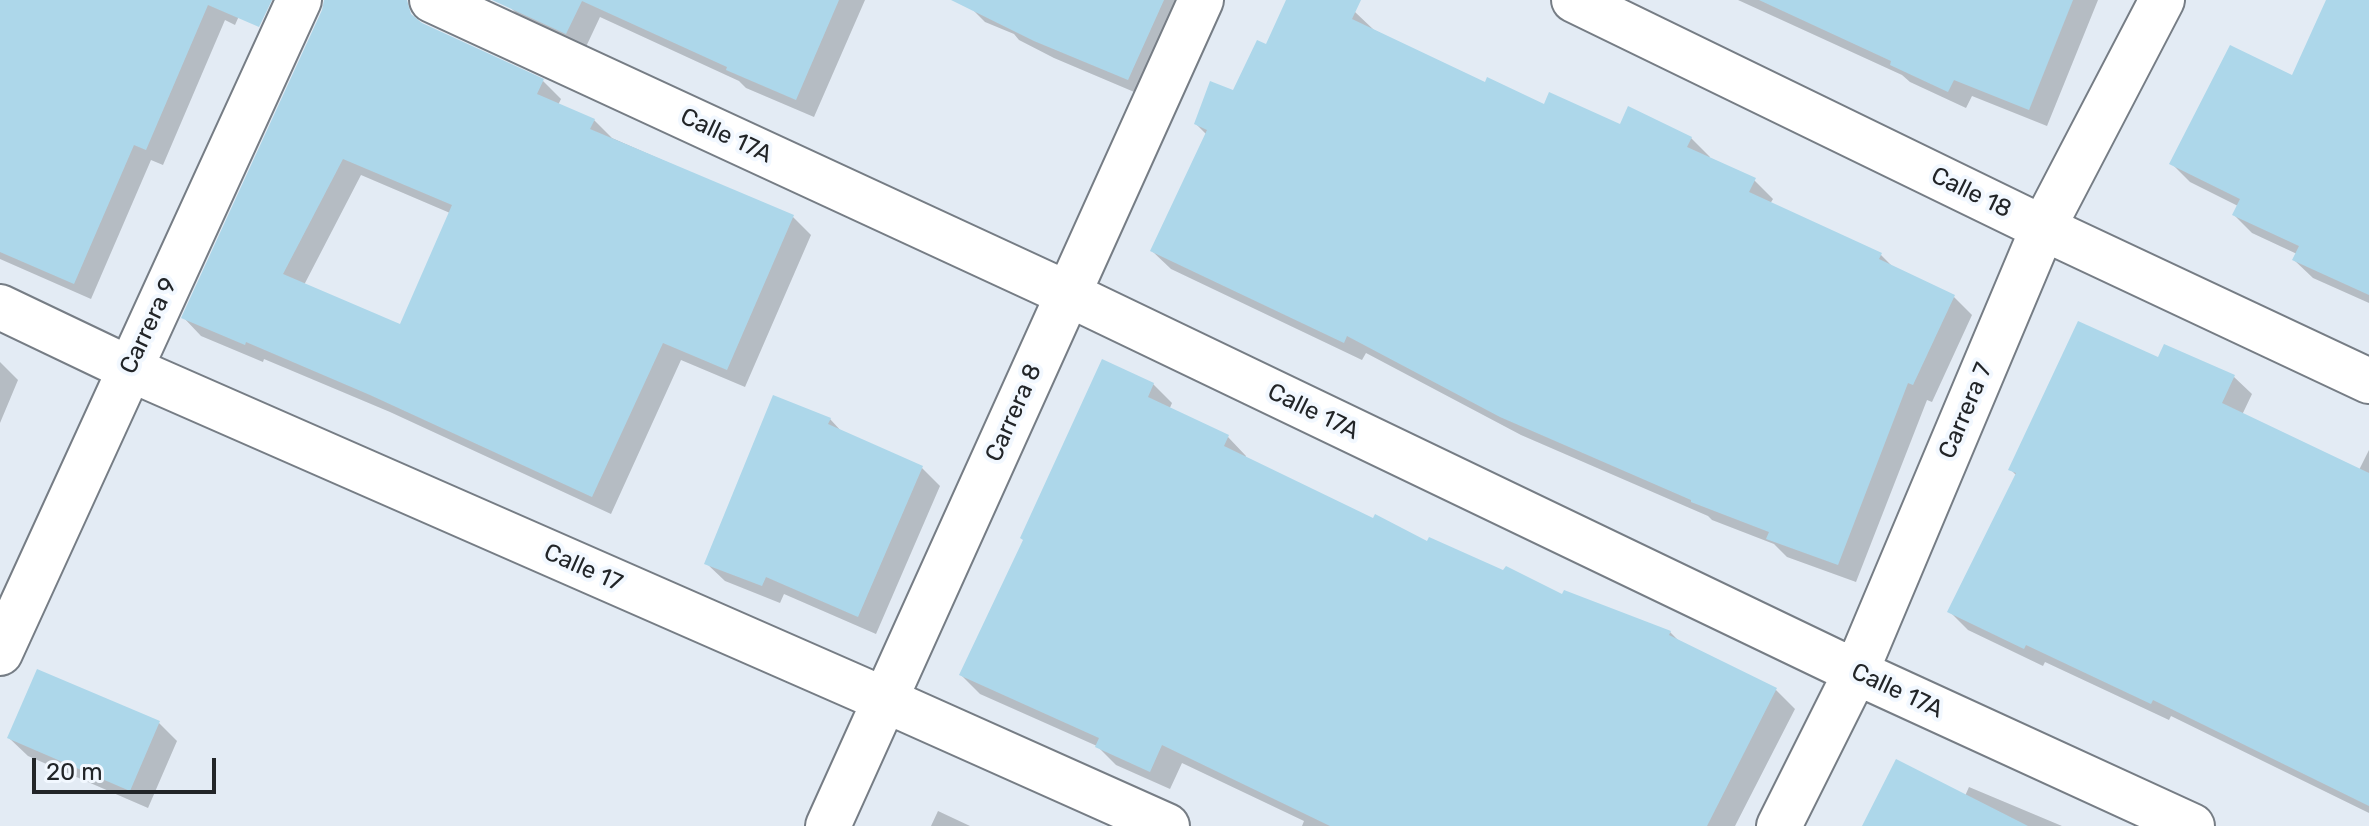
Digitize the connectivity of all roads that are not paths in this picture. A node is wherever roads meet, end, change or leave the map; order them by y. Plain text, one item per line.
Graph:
1 (299, 0) edge
2 (432, 0) edge
3 (1201, 0) edge
4 (1574, 0) edge
5 (2162, 0) edge
6 (2043, 228) junction
7 (1068, 294) junction
8 (0, 307) edge
9 (130, 369) junction
10 (2369, 381) edge
11 (0, 653) edge
12 (1856, 672) junction
13 (885, 700) junction
14 (828, 826) edge
15 (1167, 826) edge
16 (1779, 826) edge
17 (2192, 826) edge

1 - 9 street, Carrera 9
2 - 7 street, Calle 17A
3 - 7 street, Carrera 8
4 - 6 street, Calle 18
5 - 6 street, Carrera 7
6 - 10 street, Calle 18
6 - 12 street, Carrera 7
7 - 12 street, Calle 17A
7 - 13 street, Carrera 8
8 - 9 street, Calle 17
9 - 11 street, Carrera 9
9 - 13 street, Calle 17
12 - 16 street, Carrera 7
12 - 17 street, Calle 17A
13 - 14 street, Carrera 8
13 - 15 street, Calle 17

